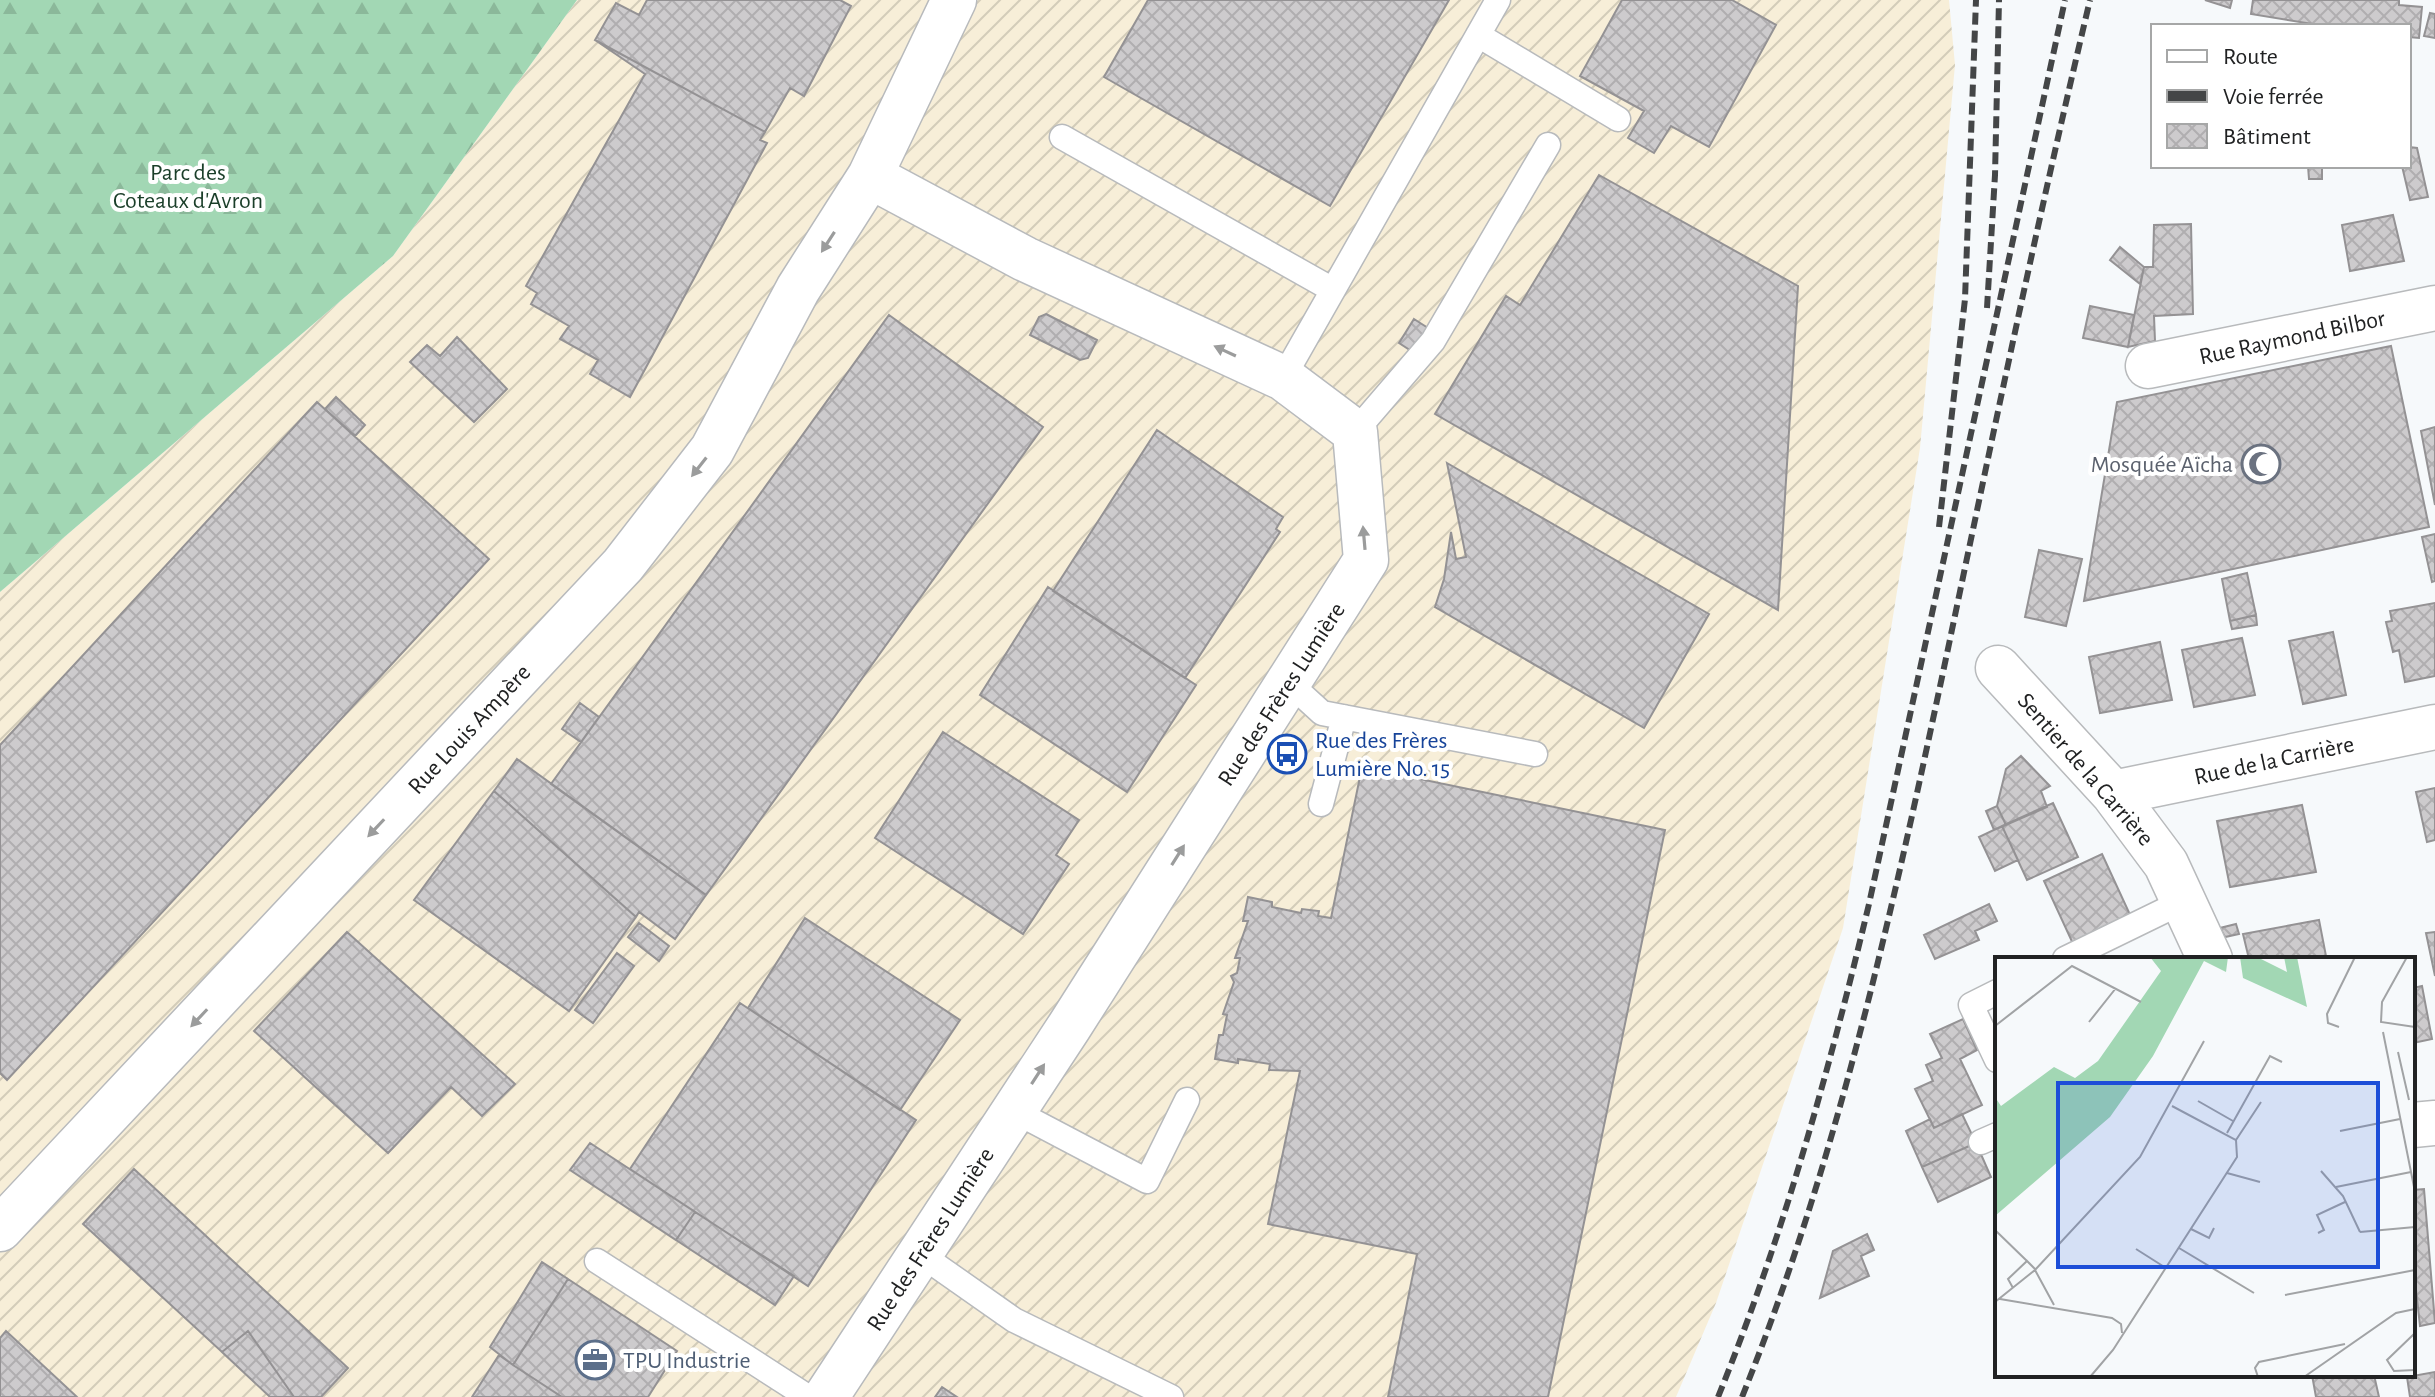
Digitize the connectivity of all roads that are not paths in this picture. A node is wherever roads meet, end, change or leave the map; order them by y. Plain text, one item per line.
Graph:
1 (954, 0) edge
2 (1498, 0) edge
3 (1478, 35) junction
4 (1618, 119) dead end
5 (1062, 137) dead end
6 (1548, 145) dead end
7 (870, 176) junction
8 (1333, 290) junction
9 (2435, 308) edge
10 (2148, 366) dead end
11 (1283, 378) junction
12 (1355, 432) junction
13 (1998, 668) dead end
14 (1288, 682) junction
15 (1344, 717) junction
16 (2435, 727) edge
17 (1535, 754) dead end
18 (2113, 793) junction
19 (1321, 804) dead end
20 (2182, 902) junction
21 (2069, 957) edge
22 (2209, 957) edge
23 (1995, 993) edge
24 (1995, 1056) edge
25 (1187, 1100) dead end
26 (1014, 1111) junction
27 (2435, 1123) edge
28 (2415, 1125) edge
29 (0, 1229) edge
30 (920, 1254) junction
31 (597, 1261) dead end
32 (808, 1397) edge
33 (826, 1397) edge
34 (1171, 1397) edge

1 - 7 street, Rue Louis Ampère
2 - 3 lane
3 - 4 lane
3 - 8 lane
5 - 8 lane
6 - 12 lane
11 -> 7 street
7 -> 29 street, Rue Louis Ampère
8 - 11 lane
9 - 10 street, Rue Raymond Bilbor
11 - 12 street
14 -> 12 street, Rue des Frères Lumière
13 - 18 street, Sentier de la Carrière
14 - 15 lane
26 -> 14 street, Rue des Frères Lumière
15 - 17 lane
15 - 19 lane
16 - 18 street, Rue de la Carrière
18 - 20 street, Sentier de la Carrière
20 - 21 lane
20 - 22 street, Sentier de la Carrière
23 - 24 lane
25 - 26 lane
26 - 30 street, Rue des Frères Lumière
27 - 28 street
30 - 33 street, Rue des Frères Lumière
30 - 34 lane
31 - 32 lane

